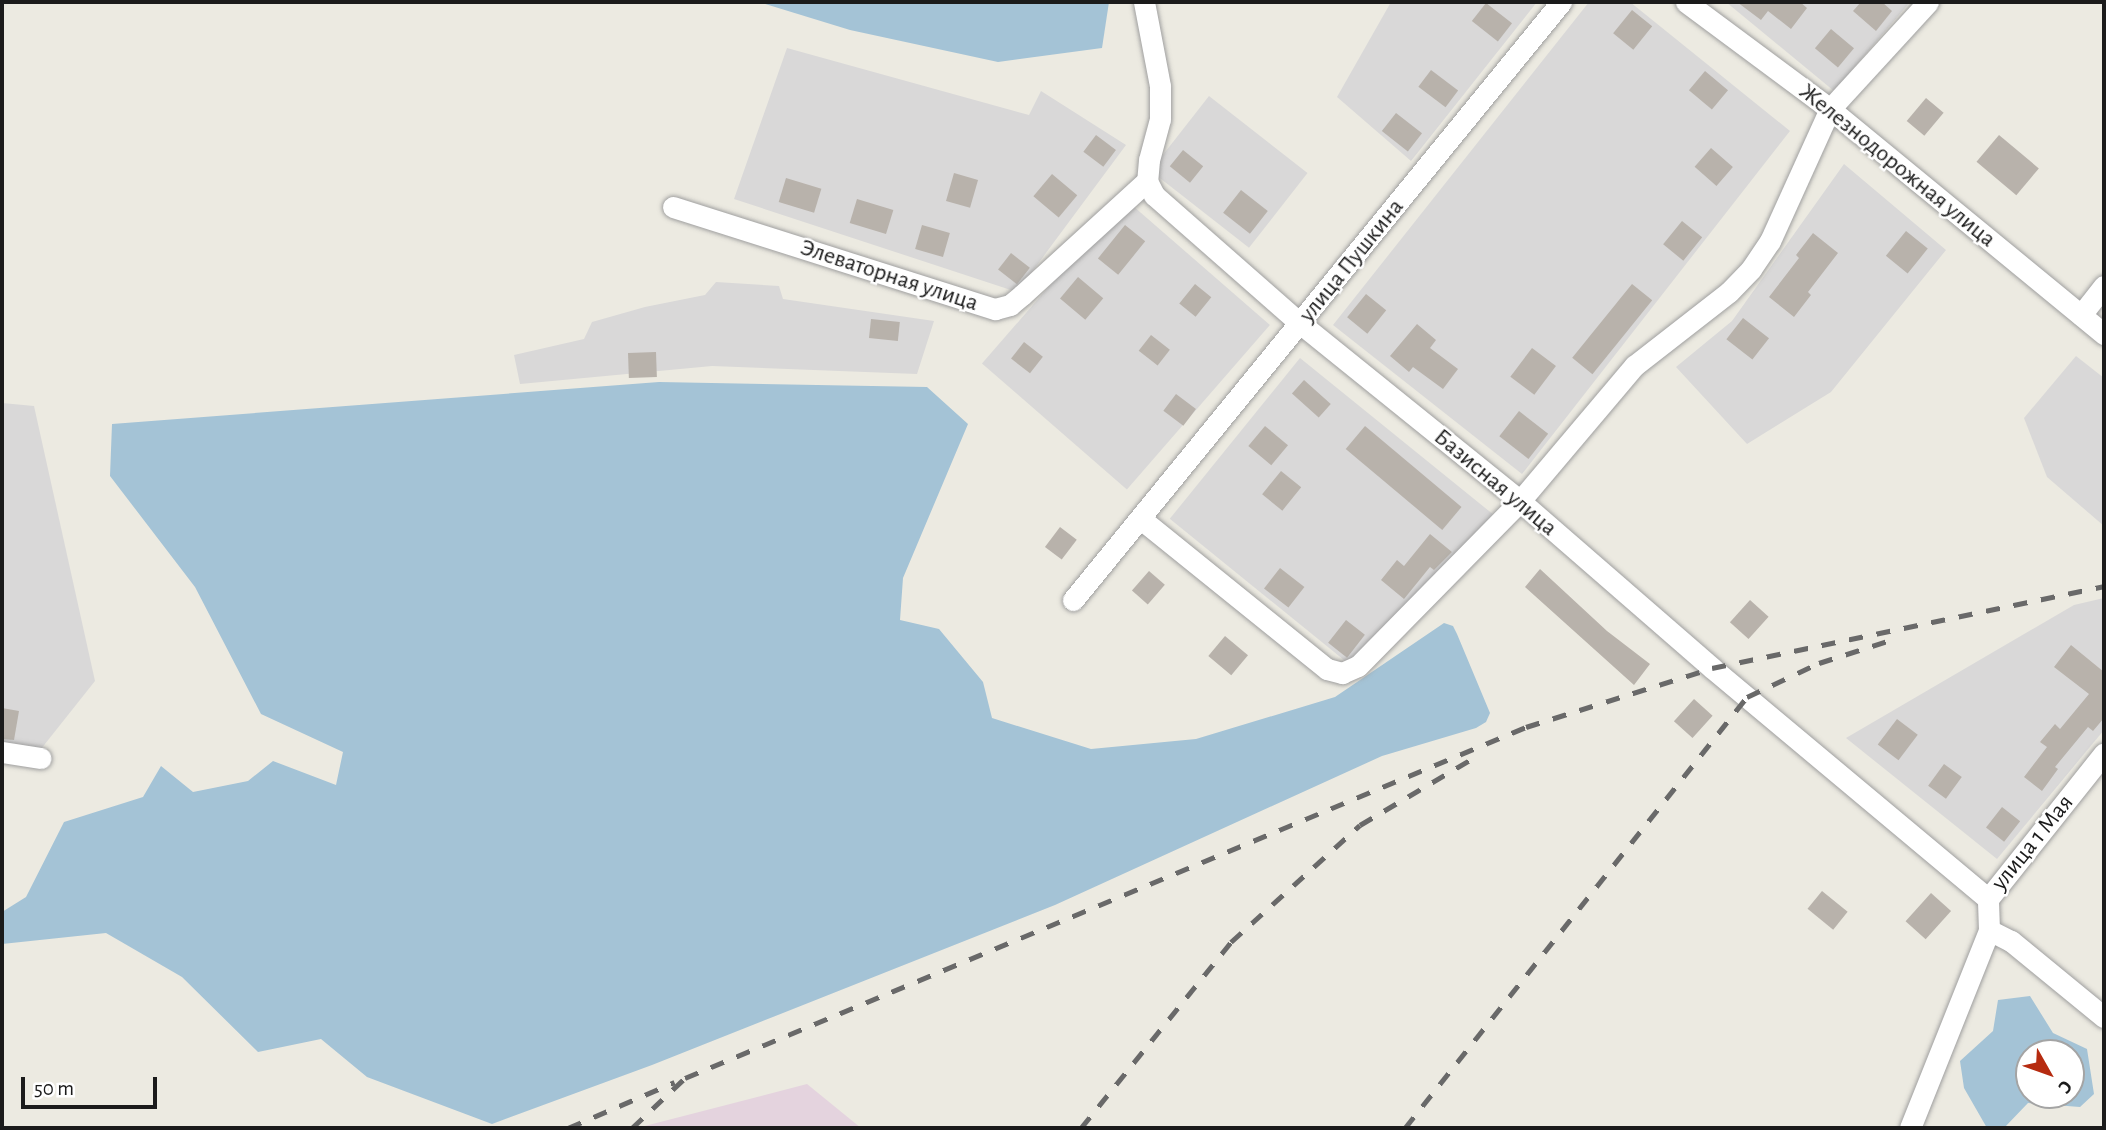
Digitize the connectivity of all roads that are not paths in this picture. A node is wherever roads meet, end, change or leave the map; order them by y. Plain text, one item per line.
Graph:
1 (1144, 2) edge
2 (1561, 2) edge
3 (1686, 2) edge
4 (1927, 2) edge
5 (1830, 109) junction
6 (1147, 181) junction
7 (673, 207) dead end
8 (2104, 286) edge
9 (2081, 315) junction
10 (1301, 324) junction
11 (2104, 334) edge
12 (1520, 501) junction
13 (1141, 519) junction
14 (1073, 600) dead end
15 (2, 752) edge
16 (2104, 753) edge
17 (41, 758) dead end
18 (1988, 899) junction
19 (1989, 930) junction
20 (2104, 1017) edge
21 (1910, 1128) edge

1 - 6 street
2 - 10 street, улица Пушкина
3 - 5 street, Железнодорожная улица
4 - 5 street
5 - 9 street, Железнодорожная улица
5 - 12 street
6 - 7 street, Элеваторная улица
6 - 10 street, Базисная улица
8 - 9 street
9 - 11 street, Железнодорожная улица
10 - 12 street, Базисная улица
10 - 13 street, улица Пушкина
12 - 13 street
12 - 18 street, Базисная улица
13 - 14 street, улица Пушкина
15 - 17 street
16 - 18 street, улица 1 Мая
18 - 19 street
19 - 20 street
19 - 21 street

